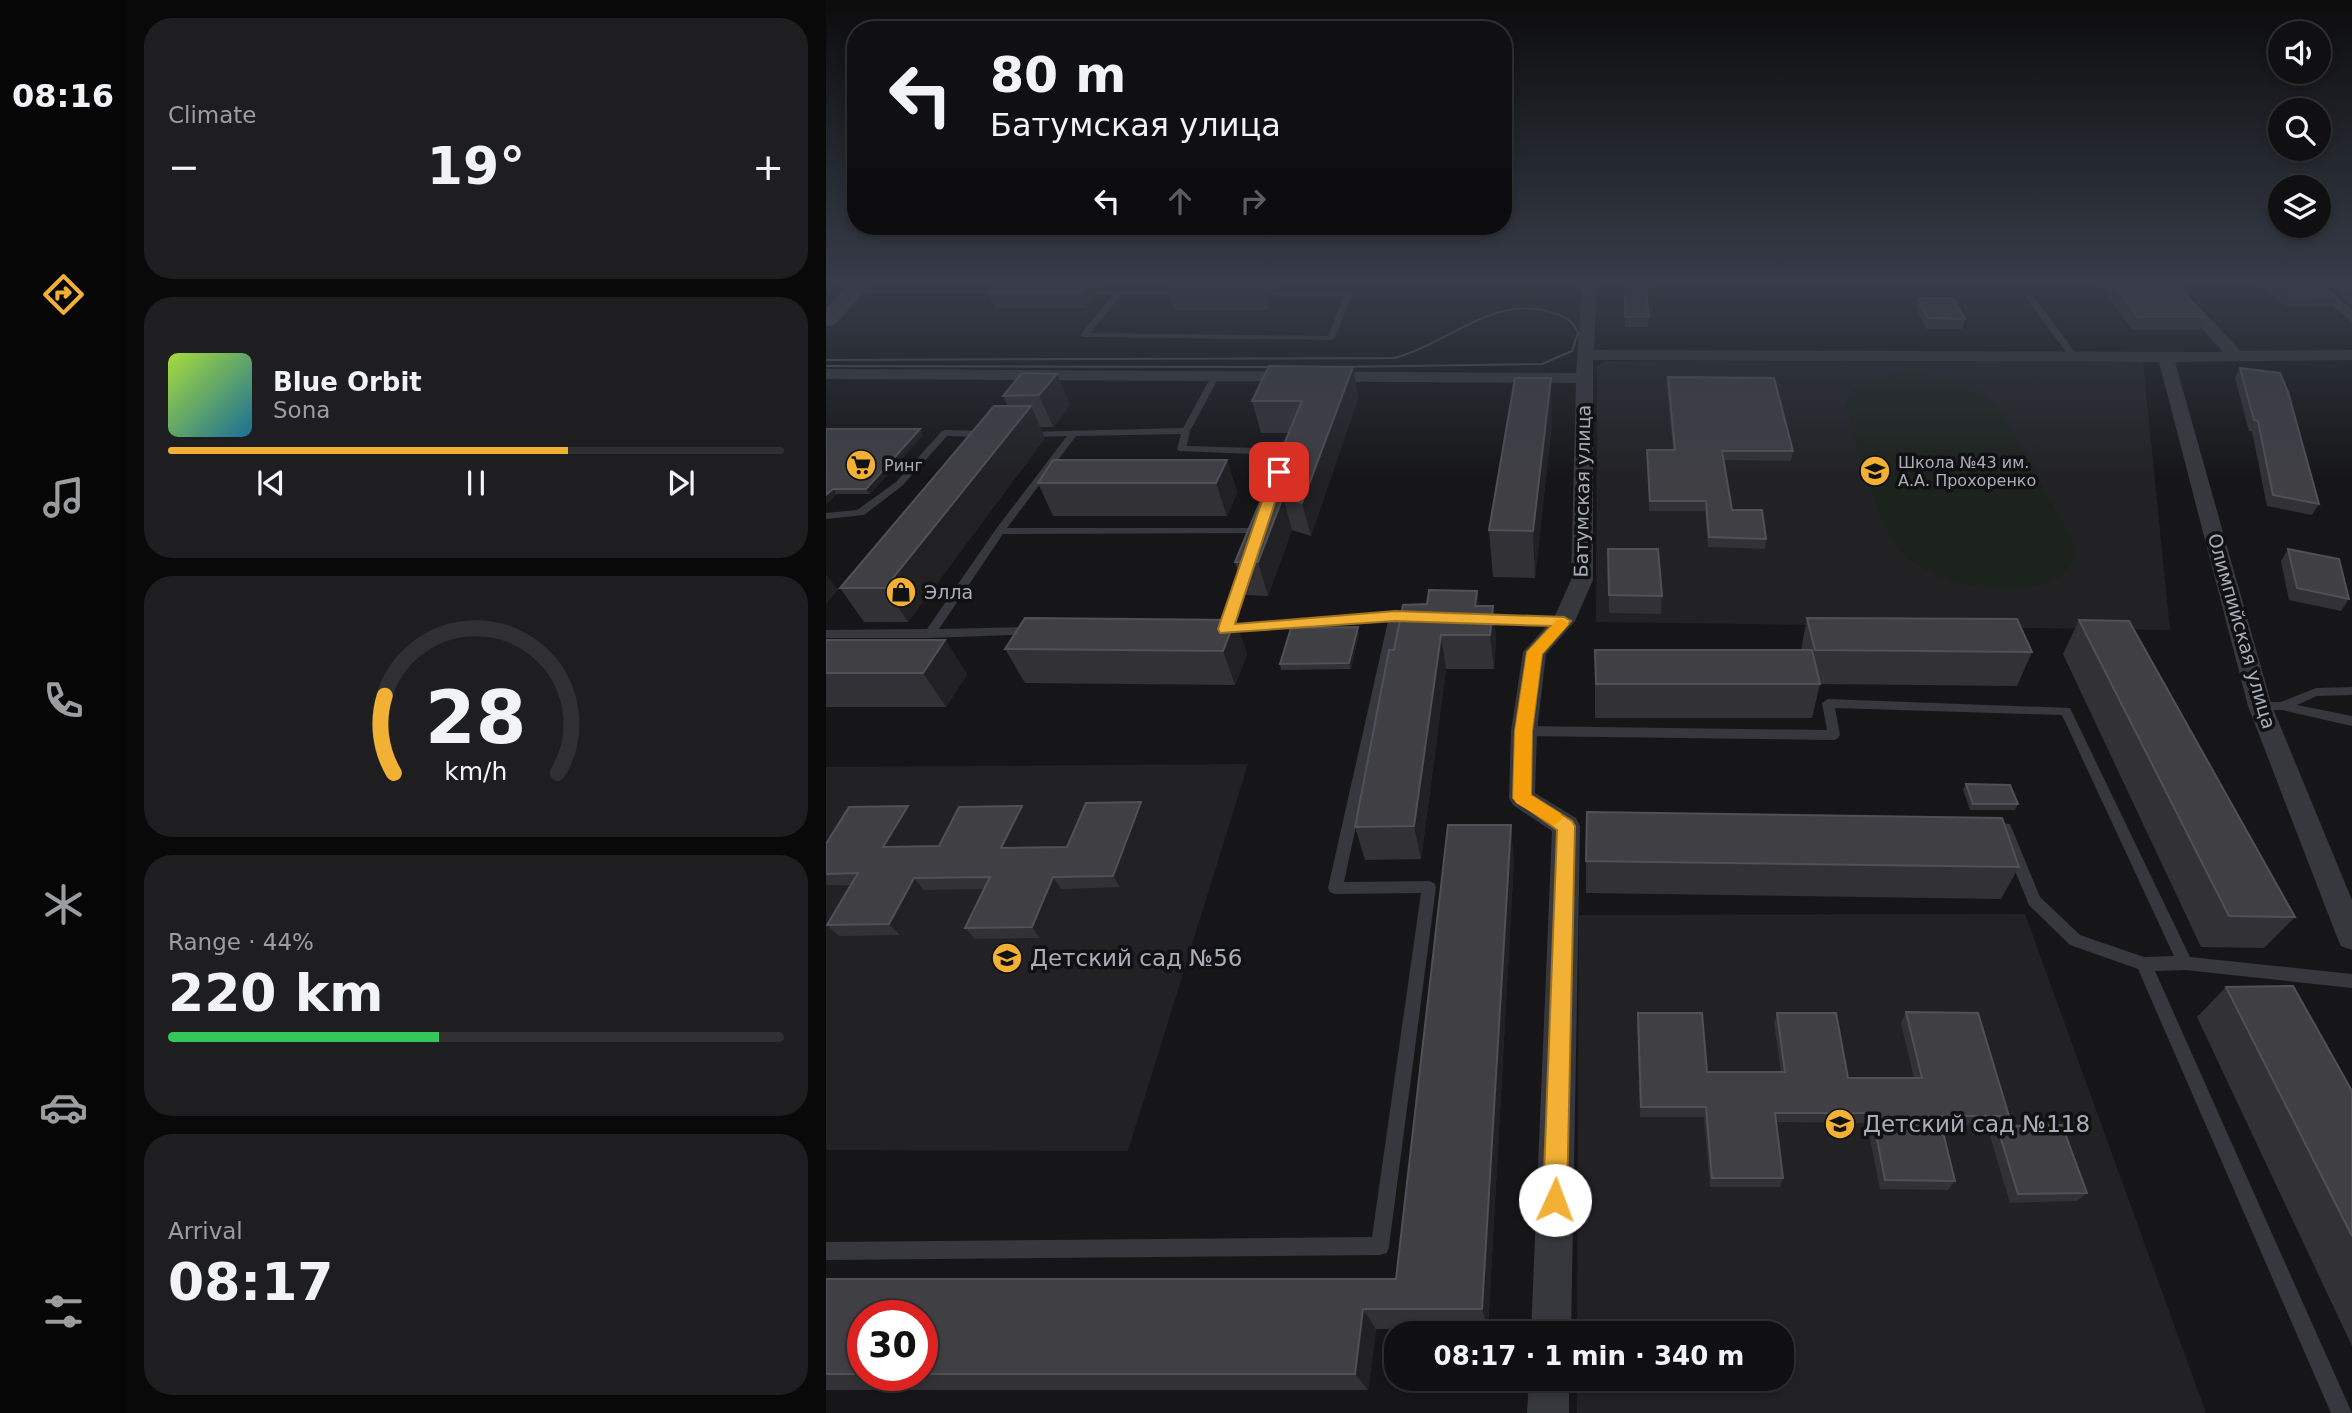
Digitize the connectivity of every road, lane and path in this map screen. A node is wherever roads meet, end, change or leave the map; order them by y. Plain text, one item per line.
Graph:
1 (1586, 347) edge
2 (2067, 347) edge
3 (2228, 347) edge
4 (2352, 355) edge
5 (2075, 358) junction
6 (2166, 358) junction
7 (2238, 358) junction
8 (1585, 366) junction
9 (826, 374) edge
10 (1215, 377) junction
11 (1186, 430) junction
12 (996, 434) edge
13 (1022, 434) edge
14 (1073, 434) junction
15 (1278, 475) edge
16 (826, 516) edge
17 (1261, 520) edge
18 (1000, 531) junction
19 (1257, 531) junction
20 (1253, 544) edge
21 (1249, 556) edge
22 (1395, 616) junction
23 (1421, 617) edge
24 (1473, 619) edge
25 (1564, 621) junction
26 (1213, 629) edge
27 (1226, 629) junction
28 (1042, 631) edge
29 (826, 634) edge
30 (929, 634) junction
31 (2352, 691) edge
32 (2271, 706) junction
33 (2352, 721) edge
34 (1524, 731) junction
35 (1978, 828) edge
36 (2352, 937) edge
37 (2185, 963) junction
38 (2144, 964) junction
39 (2352, 981) edge
40 (826, 1251) edge
41 (1552, 1321) edge
42 (1549, 1391) edge
43 (1548, 1413) edge
44 (2342, 1413) edge

1 - 8 street, Батумская улица
2 - 5 lane
3 - 7 street
4 - 7 street
5 - 6 street
5 - 8 street
6 - 7 street
6 - 32 street, Олимпийская улица
8 - 10 street
8 - 25 street, Батумская улица
9 - 10 street
10 - 11 lane
11 - 14 lane
11 - 15 lane
12 - 16 lane
13 - 14 lane
14 - 18 lane
17 - 19 lane
18 - 19 lane
18 - 30 lane
19 - 20 lane
21 - 27 lane
22 - 23 lane
22 - 27 lane
22 - 40 lane
24 - 25 lane
25 - 34 street, Батумская улица
26 - 27 lane
28 - 30 lane
29 - 30 lane
31 - 32 lane
32 - 33 lane
32 - 36 street, Олимпийская улица
34 - 37 lane
34 - 41 street, Батумская улица
35 - 38 lane
37 - 38 lane
37 - 39 lane
38 - 44 lane
42 - 43 street

